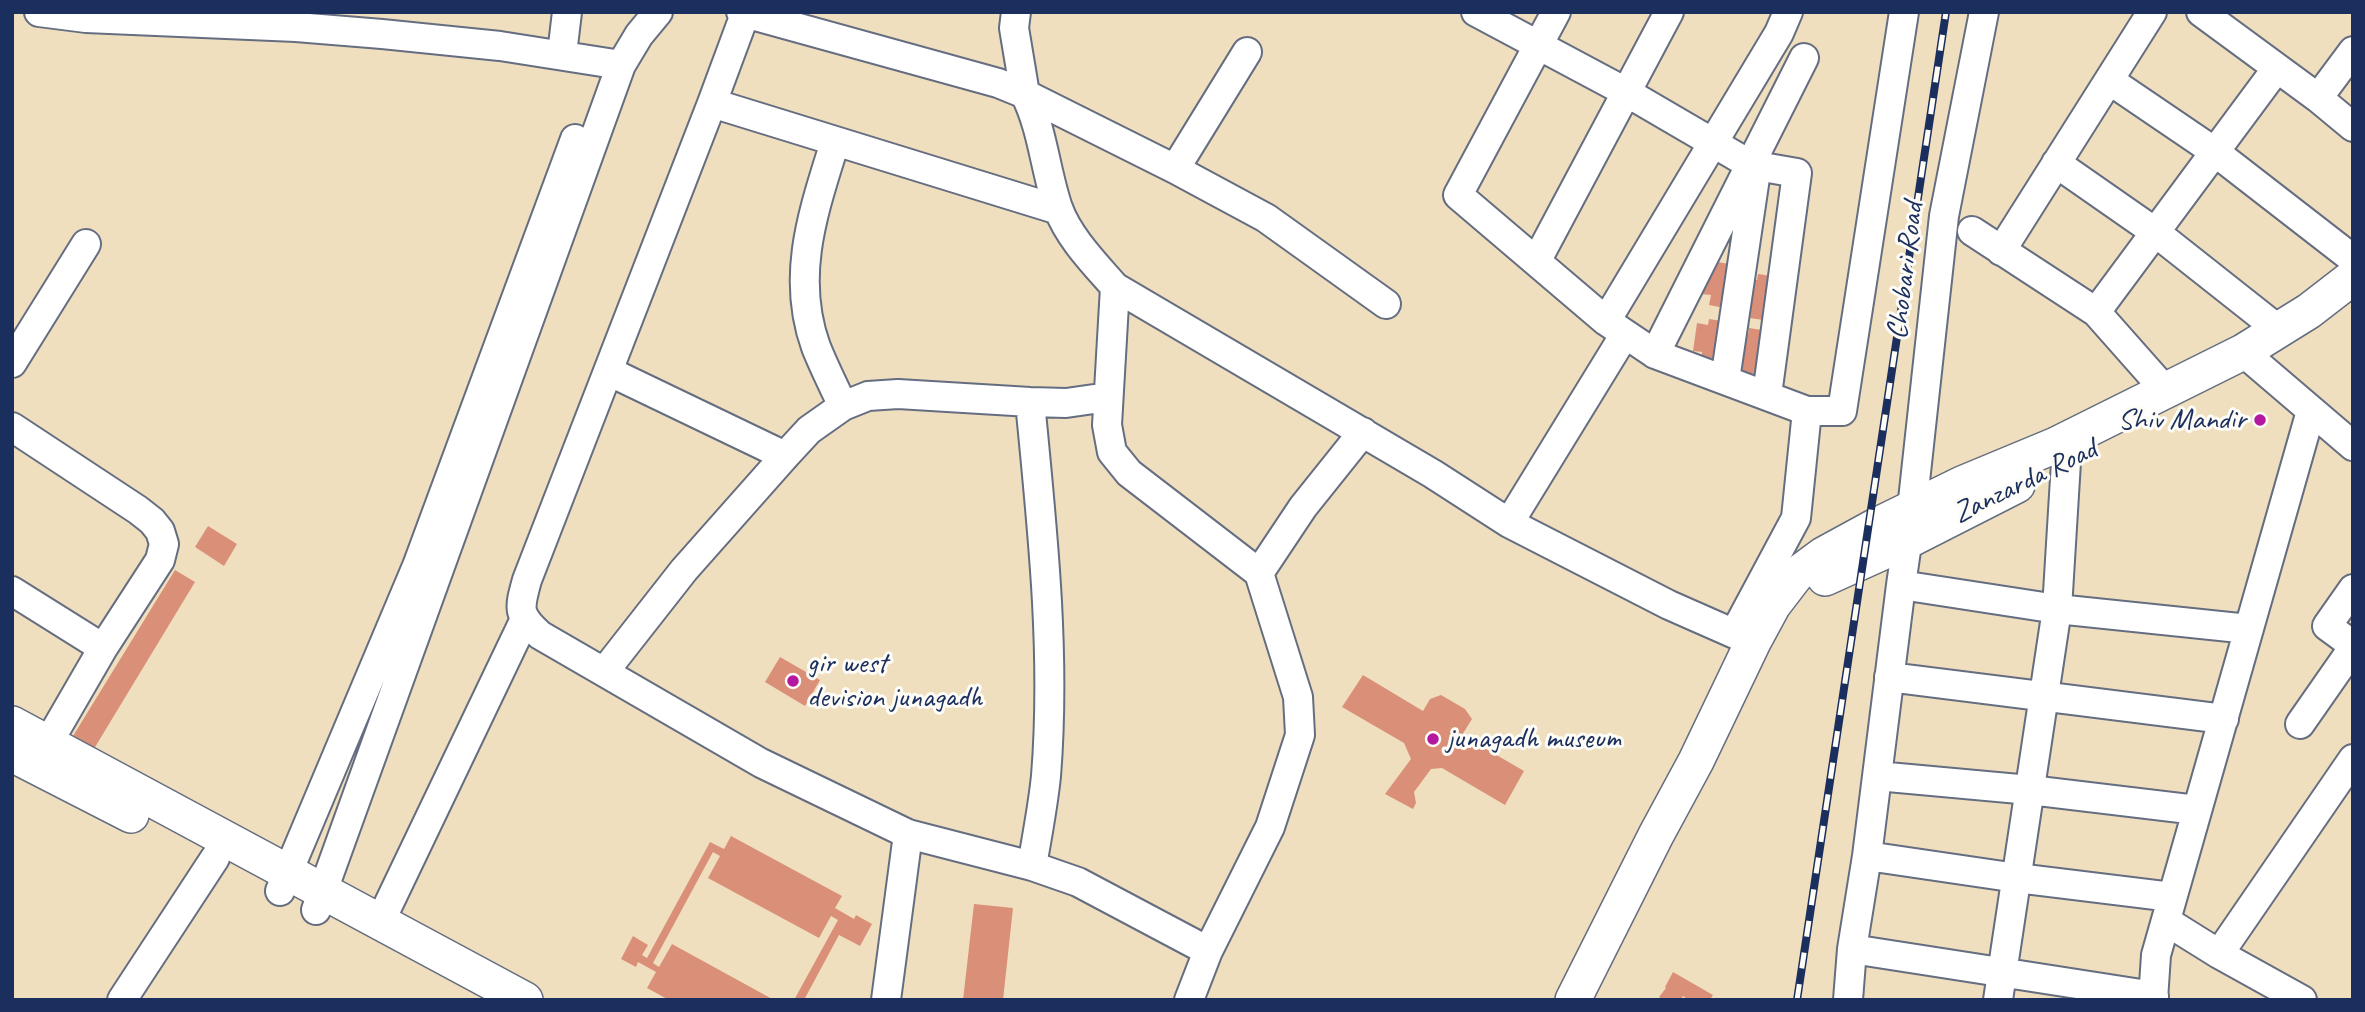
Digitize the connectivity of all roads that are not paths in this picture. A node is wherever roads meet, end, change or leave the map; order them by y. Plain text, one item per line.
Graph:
1 (39, 12) edge
2 (566, 12) edge
3 (631, 12) edge
4 (658, 12) edge
5 (1016, 12) edge
6 (1476, 12) edge
7 (1556, 12) edge
8 (1669, 12) edge
9 (1788, 12) edge
10 (1903, 12) edge
11 (1984, 12) edge
12 (2151, 12) edge
13 (2201, 12) edge
14 (743, 13) edge
15 (86, 15) edge
16 (297, 20) edge
17 (383, 23) edge
18 (1538, 46) junction
19 (2353, 51) edge
20 (1247, 52) dead end
21 (562, 54) junction
22 (1804, 58) dead end
23 (613, 64) junction
24 (2277, 68) junction
25 (2109, 80) junction
26 (1626, 92) junction
27 (1025, 94) junction
28 (2318, 98) junction
29 (712, 103) junction
30 (2353, 127) edge
31 (835, 142) junction
32 (1713, 143) junction
33 (2215, 152) junction
34 (2056, 163) junction
35 (1754, 165) junction
36 (1175, 169) junction
37 (1059, 210) junction
38 (1972, 231) dead end
39 (2155, 232) junction
40 (86, 244) dead end
41 (2001, 251) junction
42 (2353, 259) edge
43 (1536, 260) junction
44 (2353, 277) edge
45 (1115, 287) junction
46 (2353, 299) edge
47 (1386, 304) dead end
48 (2096, 312) junction
49 (1616, 327) junction
50 (2279, 330) junction
51 (1655, 354) junction
52 (2251, 359) junction
53 (12, 363) edge
54 (608, 372) junction
55 (1725, 380) junction
56 (2165, 390) junction
57 (1767, 394) junction
58 (1108, 397) junction
59 (1030, 402) junction
60 (843, 406) junction
61 (1807, 411) junction
62 (2311, 411) junction
63 (12, 427) edge
64 (1363, 432) junction
65 (2353, 446) edge
66 (785, 456) junction
67 (2066, 462) junction
68 (1509, 523) junction
69 (1910, 525) junction
70 (1259, 573) junction
71 (1900, 585) junction
72 (2353, 589) edge
73 (12, 592) edge
74 (2057, 609) junction
75 (524, 621) junction
76 (2249, 629) junction
77 (2353, 646) edge
78 (1749, 647) junction
79 (103, 648) junction
80 (604, 672) junction
81 (1889, 677) junction
82 (2044, 696) junction
83 (2224, 719) junction
84 (2300, 723) dead end
85 (12, 724) edge
86 (48, 743) junction
87 (12, 754) edge
88 (2353, 759) edge
89 (1877, 776) junction
90 (2030, 790) junction
91 (2197, 810) junction
92 (908, 834) junction
93 (1867, 856) junction
94 (215, 858) junction
95 (1032, 866) junction
96 (2017, 878) junction
97 (284, 882) junction
98 (319, 901) junction
99 (2169, 909) junction
100 (380, 922) junction
101 (1852, 948) junction
102 (1209, 951) junction
103 (2219, 954) junction
104 (2000, 986) edge
105 (2154, 998) edge
106 (122, 1000) edge
107 (481, 1000) edge
108 (525, 1000) edge
109 (886, 1000) edge
110 (1189, 1000) edge
111 (1573, 1000) edge
112 (1594, 1000) edge
113 (1848, 1000) edge
114 (2302, 1000) edge

1 - 15 street
2 - 21 street
3 - 23 street
4 - 23 street
5 - 27 street
6 - 18 street
7 - 18 street
8 - 26 street
9 - 32 street
10 - 61 street
11 - 69 street, Chobari Road
12 - 25 street
13 - 24 street
14 - 27 street
14 - 29 street
15 - 16 street
16 - 17 street
17 - 21 street
18 - 26 street
18 - 43 street
19 - 28 street
20 - 36 street
21 - 23 street
22 - 35 street
23 - 97 street
23 - 98 street
24 - 28 street
24 - 33 street
25 - 33 street
25 - 34 street
26 - 32 street
26 - 43 street
27 - 36 street
27 - 37 street
28 - 30 street
29 - 31 street
29 - 54 street
31 - 37 street
31 - 60 street
32 - 35 street
32 - 49 street
33 - 39 street
33 - 42 street
34 - 39 street
34 - 41 street
35 - 51 street
35 - 55 street
35 - 57 street
36 - 47 street
37 - 45 street
38 - 41 street
39 - 48 street
39 - 50 street
40 - 53 street
41 - 48 street
43 - 49 street
44 - 50 main road
45 - 58 street
45 - 64 street
46 - 52 main road, Zanzarda Road
48 - 56 street
49 - 51 street
49 - 68 street
50 - 52 main road
51 - 55 street
52 - 56 main road
52 - 62 street
52 - 67 main road, Zanzarda Road
54 - 66 street
54 - 75 street
55 - 57 street
56 - 69 main road
57 - 61 street
58 - 59 street
58 - 70 street
59 - 60 street
59 - 95 street
60 - 66 street
61 - 78 street
62 - 65 street
62 - 76 street
63 - 79 street
64 - 68 street
64 - 70 street
66 - 80 street
67 - 69 main road, Zanzarda Road
67 - 74 street
68 - 78 street
69 - 71 street, Chobari Road
69 - 78 main road, Zanzarda Road
70 - 102 street
71 - 74 street
71 - 81 street, Chobari Road
72 - 77 street
73 - 79 street
74 - 76 street
74 - 82 street
75 - 80 street
75 - 100 street
76 - 83 street
77 - 84 street
78 - 111 main road
78 - 112 main road
79 - 86 street
80 - 92 street
81 - 82 street
81 - 89 street, Chobari Road
82 - 83 street
82 - 90 street
83 - 91 street
85 - 86 main road
86 - 97 main road
87 - 94 main road
88 - 103 street
89 - 90 street
89 - 93 street, Chobari Road
90 - 91 street
90 - 96 street
91 - 99 street
92 - 95 street
92 - 109 street
93 - 96 street
93 - 101 street, Chobari Road
94 - 97 main road
94 - 106 street
95 - 102 street
96 - 99 street
96 - 104 street
97 - 98 main road
98 - 100 main road
98 - 107 main road
99 - 103 street
99 - 105 street
100 - 108 main road
101 - 104 street
101 - 113 street, Chobari Road
102 - 110 street
103 - 114 street
104 - 105 street

